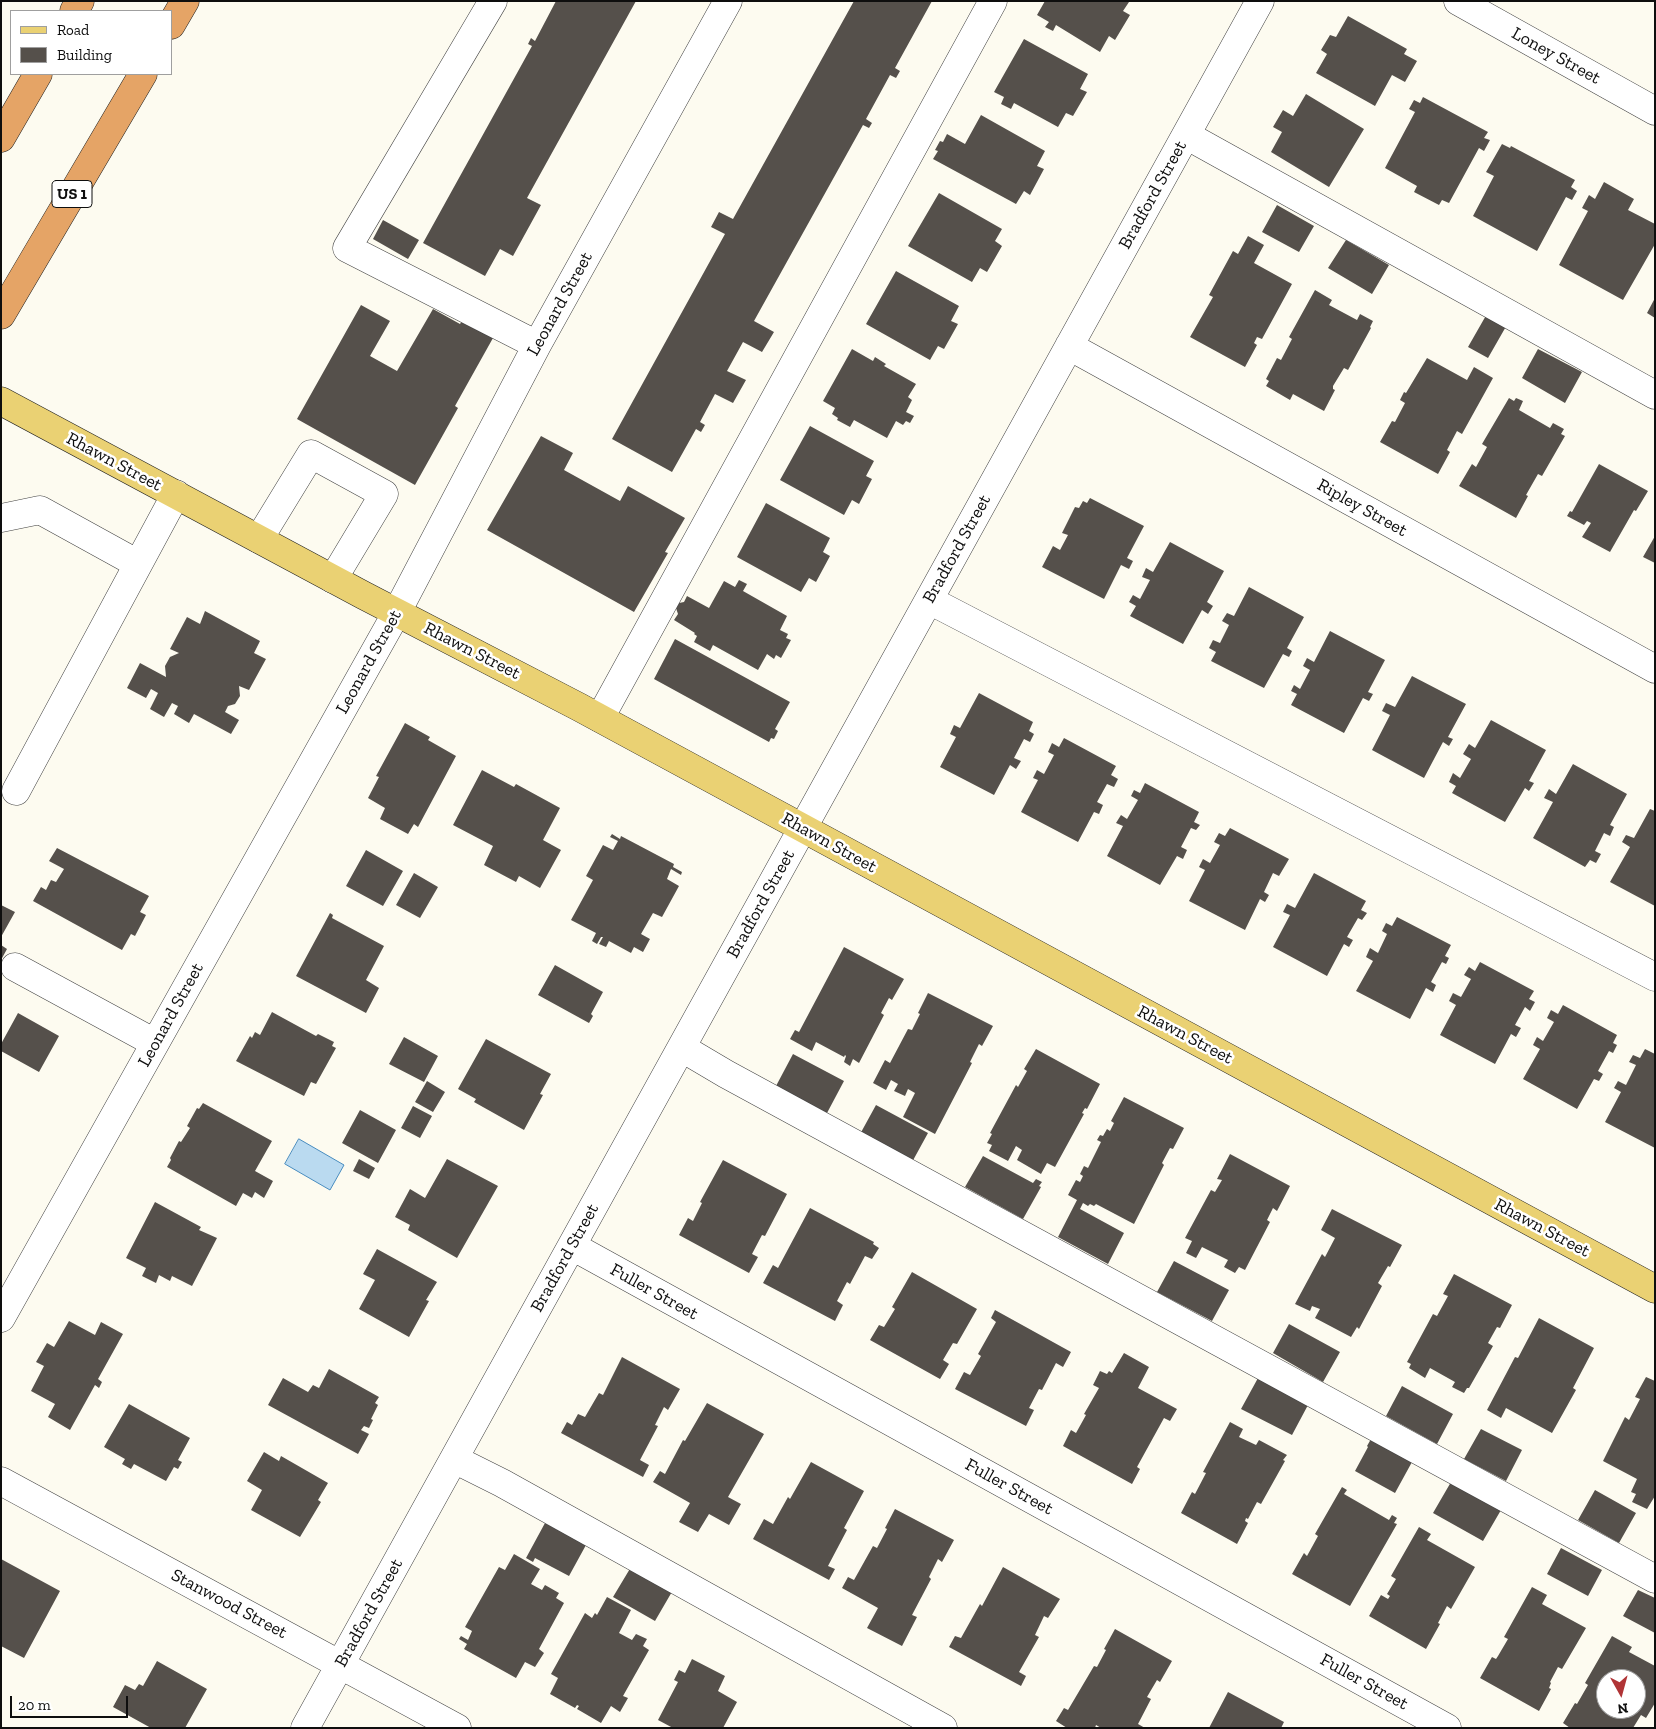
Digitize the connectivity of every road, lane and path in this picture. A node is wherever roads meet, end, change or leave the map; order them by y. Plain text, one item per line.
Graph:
1 (185, 1) edge
2 (493, 1) edge
3 (728, 1) edge
4 (993, 1) edge
5 (1260, 1) edge
6 (1458, 1) edge
7 (172, 23) edge
8 (37, 75) edge
9 (142, 75) edge
10 (1655, 111) edge
11 (1186, 135) junction
12 (1, 138) edge
13 (1, 315) edge
14 (537, 345) junction
15 (1069, 346) junction
16 (1655, 395) edge
17 (1, 401) edge
18 (176, 494) junction
19 (1, 518) edge
20 (259, 539) junction
21 (138, 564) junction
22 (333, 579) junction
23 (929, 600) junction
24 (397, 612) junction
25 (1655, 669) edge
26 (600, 718) junction
27 (16, 791) dead end
28 (803, 828) junction
29 (15, 967) dead end
30 (1655, 977) edge
31 (155, 1043) junction
32 (682, 1048) junction
33 (572, 1246) junction
34 (1655, 1289) edge
35 (1, 1318) edge
36 (454, 1459) junction
37 (1, 1481) edge
38 (1655, 1579) edge
39 (341, 1664) junction
40 (305, 1728) edge
41 (457, 1728) edge
42 (943, 1728) edge
43 (1447, 1728) edge

1 - 7 highway
2 - 14 street
3 - 14 street, Leonard Street
4 - 26 street
5 - 11 street, Bradford Street
6 - 10 street, Loney Street
8 - 12 highway
9 - 13 highway, US 1
11 - 15 street, Bradford Street
11 - 16 street
14 - 24 street, Leonard Street
15 - 23 street, Bradford Street
15 - 25 street, Ripley Street
17 - 18 main road, Rhawn Street
18 - 20 main road, Rhawn Street
18 - 21 street
19 - 21 street
20 - 22 main road, Rhawn Street
20 - 22 street
21 - 27 street
22 - 24 main road, Rhawn Street
23 - 28 street, Bradford Street
23 - 30 street
24 - 26 main road, Rhawn Street
24 - 31 street, Leonard Street
26 - 28 main road, Rhawn Street
28 - 32 street, Bradford Street
28 - 34 main road, Rhawn Street
29 - 31 street
31 - 35 street, Leonard Street
32 - 33 street, Bradford Street
32 - 38 street
33 - 36 street, Bradford Street
33 - 43 street, Fuller Street
36 - 39 street, Bradford Street
36 - 42 street
37 - 39 street, Stanwood Street
39 - 40 street, Bradford Street
39 - 41 street, Stanwood Street

